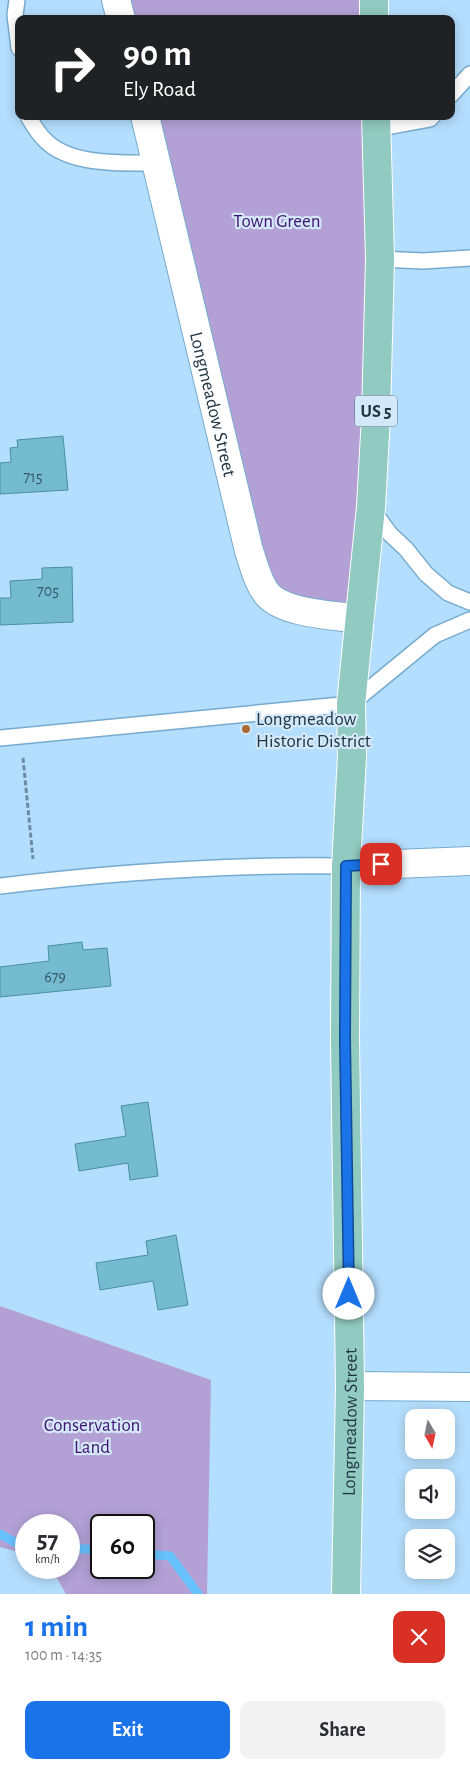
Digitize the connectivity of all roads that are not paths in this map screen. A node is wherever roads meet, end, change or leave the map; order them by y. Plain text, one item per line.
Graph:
1 (17, 0) edge
2 (116, 0) edge
3 (374, 0) edge
4 (15, 15) edge
5 (120, 15) edge
6 (374, 15) edge
7 (470, 74) edge
8 (455, 91) edge
9 (30, 120) edge
10 (146, 120) edge
11 (412, 120) edge
12 (376, 122) edge
13 (157, 163) junction
14 (470, 258) edge
15 (380, 259) junction
16 (371, 508) junction
17 (470, 602) edge
18 (360, 619) junction
19 (470, 620) edge
20 (351, 704) junction
21 (0, 738) edge
22 (470, 861) edge
23 (346, 866) junction
24 (0, 886) edge
25 (350, 1386) junction
26 (470, 1387) edge
27 (346, 1594) edge

1 - 4 lane
2 - 5 street
3 - 6 main road
7 - 8 lane
9 - 13 lane
10 - 13 street, Longmeadow Street
11 - 12 lane
12 - 15 main road, Longmeadow Street / US 5
13 - 18 street, Longmeadow Street
14 - 15 lane
15 - 16 main road, Longmeadow Street / US 5
16 - 17 lane
16 - 18 main road, Longmeadow Street / US 5
18 - 20 main road, Longmeadow Street / US 5
19 - 20 lane
20 - 21 lane
20 - 23 main road, Longmeadow Street / US 5
22 - 23 street
23 - 24 lane
23 - 25 main road, Longmeadow Street / US 5
25 - 26 street
25 - 27 main road, Longmeadow Street / US 5

